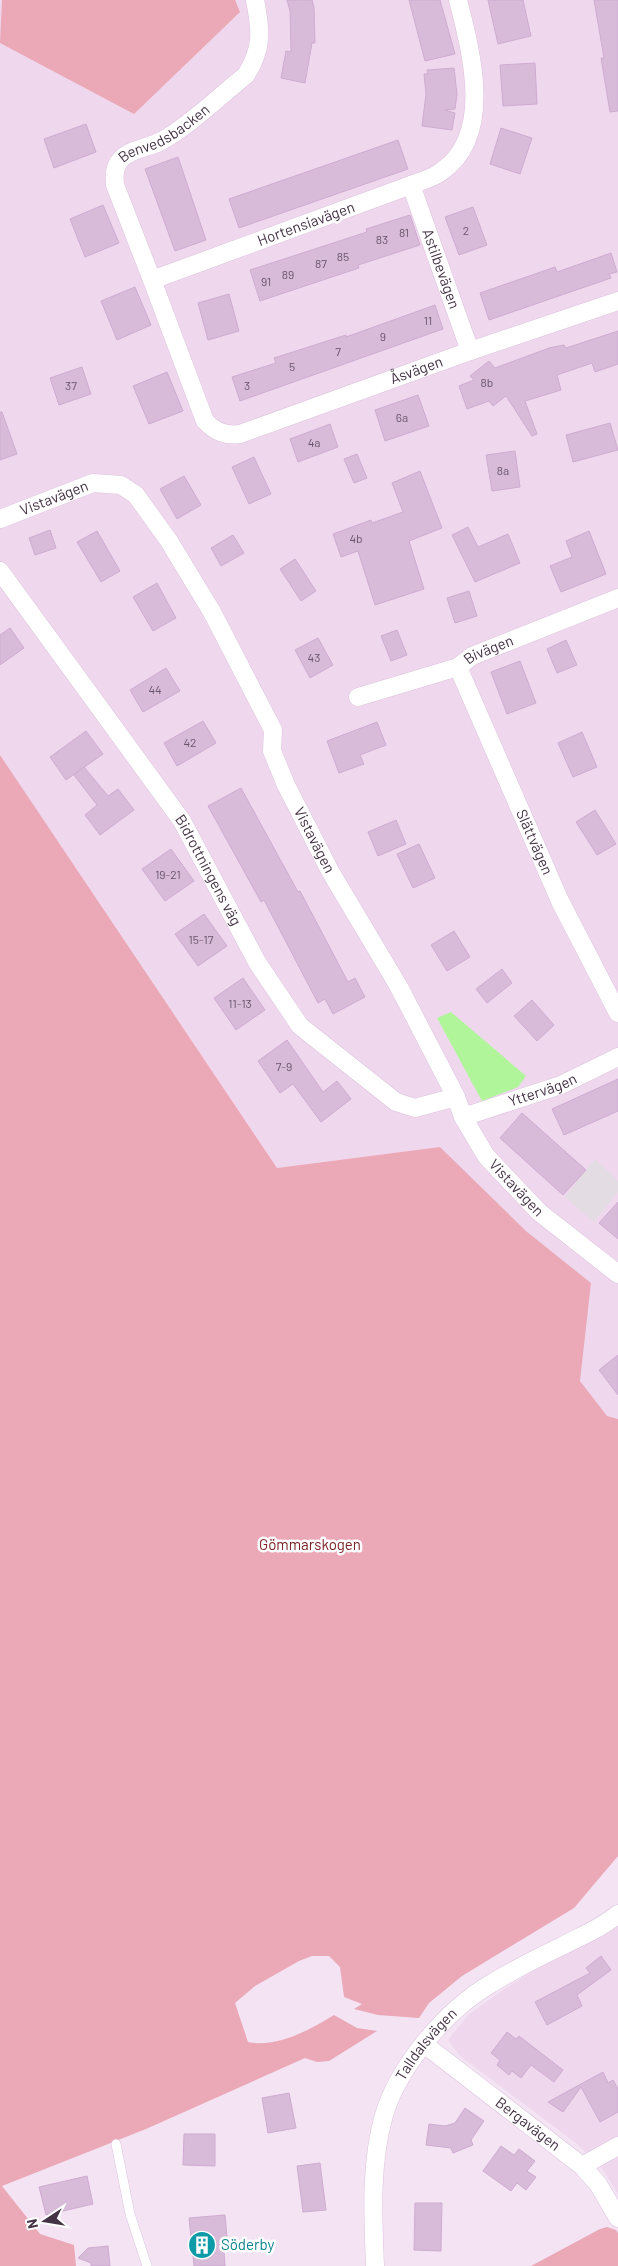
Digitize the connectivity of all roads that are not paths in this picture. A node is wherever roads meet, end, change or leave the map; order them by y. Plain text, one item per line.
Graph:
1 (255, 0) edge
2 (458, 0) edge
3 (411, 185) junction
4 (152, 280) junction
5 (618, 301) edge
6 (470, 351) junction
7 (0, 519) edge
8 (0, 571) edge
9 (618, 598) edge
10 (458, 667) junction
11 (358, 697) dead end
12 (618, 1013) edge
13 (618, 1057) edge
14 (456, 1097) junction
15 (464, 1117) junction
16 (618, 1274) edge
17 (618, 1914) edge
18 (424, 2044) junction
19 (116, 2144) dead end
20 (618, 2146) edge
21 (582, 2166) junction
22 (618, 2218) edge
23 (147, 2266) edge
24 (374, 2266) edge

1 - 4 street, Benvedsbacken
2 - 3 street, Hortensiavägen
3 - 4 street, Hortensiavägen
3 - 6 street, Astilbevägen
4 - 6 street, Åsvägen
5 - 6 street, Åsvägen
7 - 14 street, Vistavägen
8 - 14 street, Bidrottningens väg
9 - 10 street, Bivägen
10 - 11 street, Bivägen
10 - 12 street, Slättvägen
13 - 15 street, Yttervägen
14 - 15 street, Vistavägen
15 - 16 street, Vistavägen
17 - 18 street, Talldalsvägen
18 - 21 street, Bergavägen
18 - 24 street, Talldalsvägen
19 - 23 lane
20 - 21 street
21 - 22 street, Bergavägen

